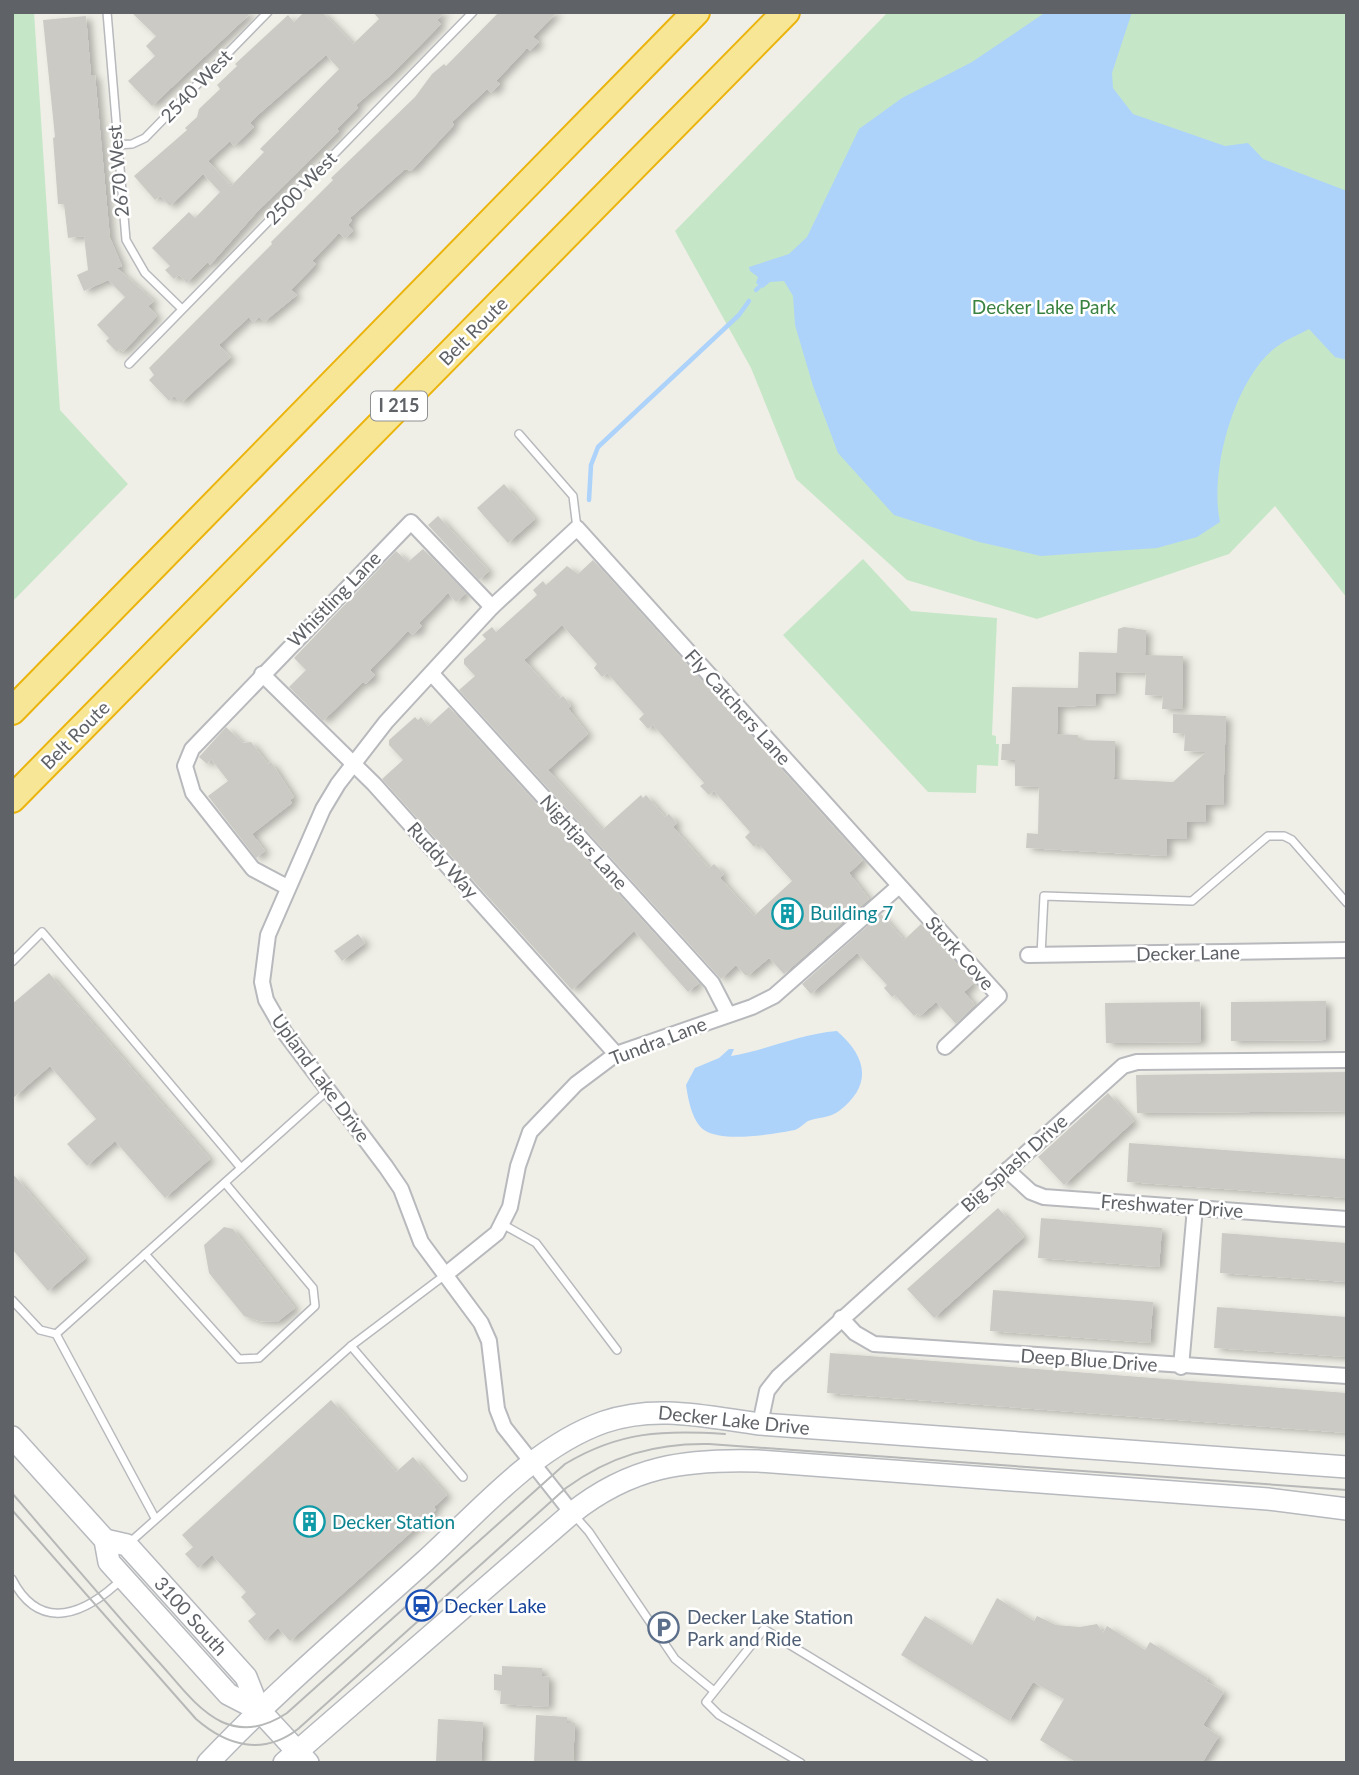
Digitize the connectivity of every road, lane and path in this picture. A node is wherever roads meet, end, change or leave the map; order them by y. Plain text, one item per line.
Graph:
1 (107, 12) edge
2 (268, 12) edge
3 (473, 12) edge
4 (696, 12) edge
5 (786, 12) edge
6 (116, 145) junction
7 (183, 309) junction
8 (129, 364) dead end
9 (519, 435) dead end
10 (577, 528) junction
11 (492, 607) junction
12 (262, 674) junction
13 (432, 674) junction
14 (12, 711) edge
15 (353, 763) junction
16 (12, 799) edge
17 (899, 886) junction
18 (287, 887) junction
19 (1347, 903) edge
20 (1347, 950) edge
21 (1035, 955) joint
22 (12, 962) edge
23 (728, 1014) junction
24 (946, 1047) dead end
25 (616, 1054) junction
26 (1347, 1060) edge
27 (328, 1090) junction
28 (240, 1168) junction
29 (1007, 1170) junction
30 (225, 1182) junction
31 (1195, 1208) junction
32 (1347, 1219) edge
33 (502, 1224) junction
34 (145, 1254) junction
35 (445, 1275) junction
36 (12, 1300) edge
37 (841, 1318) junction
38 (56, 1334) junction
39 (351, 1346) junction
40 (617, 1350) dead end
41 (1181, 1367) junction
42 (1347, 1376) edge
43 (760, 1424) junction
44 (12, 1437) edge
45 (532, 1464) junction
46 (1347, 1467) edge
47 (463, 1477) dead end
48 (1347, 1509) edge
49 (572, 1513) junction
50 (155, 1518) junction
51 (105, 1540) junction
52 (127, 1545) junction
53 (123, 1578) junction
54 (12, 1579) edge
55 (714, 1691) junction
56 (259, 1710) junction
57 (297, 1759) edge
58 (208, 1763) edge
59 (801, 1763) edge
60 (984, 1763) edge

1 - 6 lane, 2670 West
2 - 6 lane, 2540 West
3 - 7 lane, 2500 West
4 - 14 highway
5 - 16 highway, Belt Route / I 215
6 - 7 lane, 2670 West
7 - 8 lane, 2500 West
9 - 10 lane
10 - 11 street, Upland Lake Drive
10 - 17 street, Fly Catchers Lane
11 - 12 street, Whistling Lane
11 - 13 street, Upland Lake Drive
12 - 15 street, Ruddy Way
12 - 18 street, Whistling Lane
13 - 15 street, Upland Lake Drive
13 - 23 street, Nightjars Lane
15 - 18 street, Upland Lake Drive
15 - 25 street, Ruddy Way
17 - 23 street, Tundra Lane
17 - 24 street, Stork Cove
18 - 27 street, Upland Lake Drive
19 - 21 lane
20 - 21 street, Decker Lane
22 - 28 lane
23 - 25 street, Tundra Lane
25 - 33 street, Tundra Lane
26 - 29 street, Big Splash Drive
27 - 28 lane
27 - 35 street, Upland Lake Drive
28 - 30 lane
29 - 31 street, Freshwater Drive
29 - 37 street, Big Splash Drive
30 - 34 lane
30 - 34 lane
31 - 32 street, Freshwater Drive
31 - 41 street
33 - 35 street, Tundra Lane
33 - 40 lane
34 - 38 lane
35 - 39 lane
35 - 45 street, Upland Lake Drive
36 - 38 lane
37 - 41 street, Deep Blue Drive
37 - 43 street, Big Splash Drive
38 - 50 lane
39 - 47 lane
39 - 50 lane
41 - 42 street, Deep Blue Drive
43 - 45 street, Decker Lake Drive
43 - 46 street, Decker Lake Drive
44 - 51 street, 3100 South
45 - 49 street, Upland Lake Drive
45 - 56 street, Decker Lake Drive
48 - 49 street, Decker Lake Drive
49 - 55 lane
49 - 57 street, Decker Lake Drive
50 - 52 lane
51 - 52 street
51 - 53 street, 3100 South
52 - 56 street, 3100 South
53 - 54 lane
53 - 56 street, 3100 South
55 - 59 lane
55 - 60 lane
56 - 57 street, 3100 South
56 - 58 street, Decker Lake Drive

